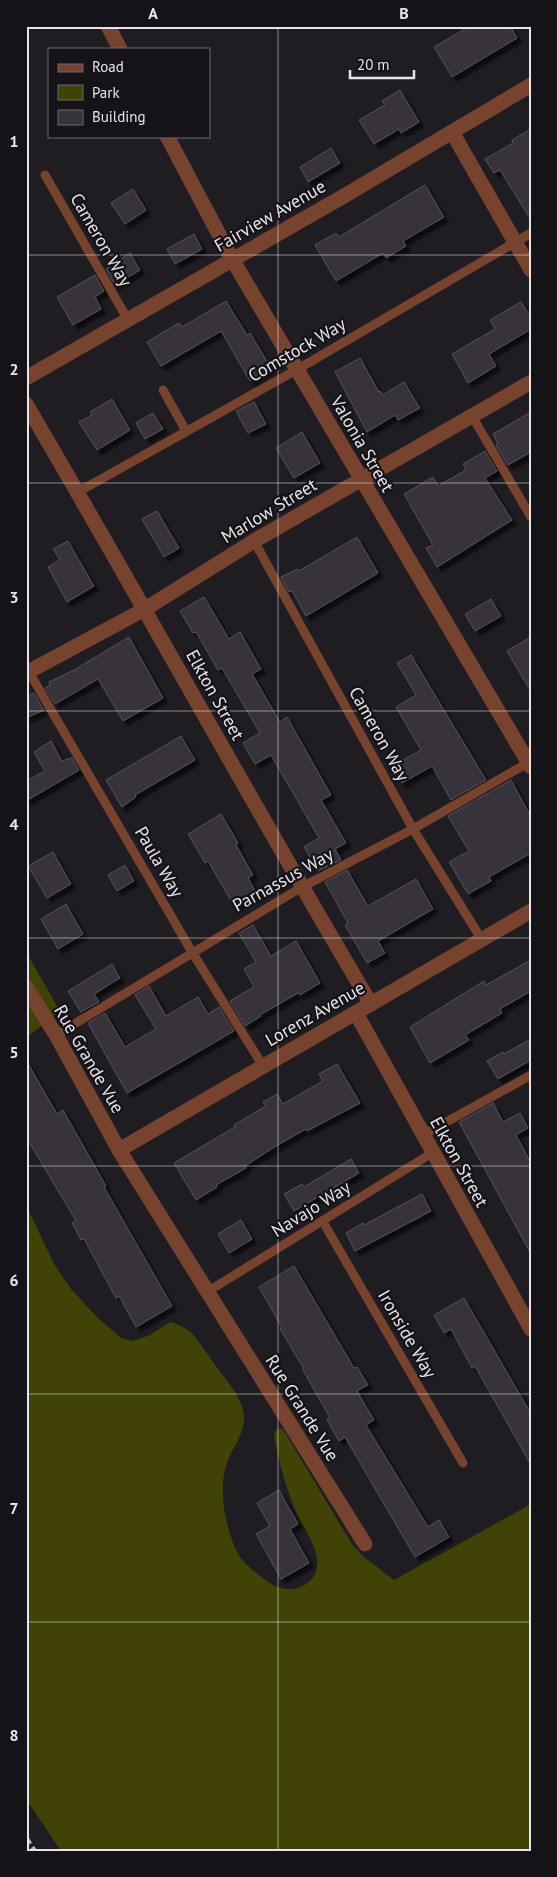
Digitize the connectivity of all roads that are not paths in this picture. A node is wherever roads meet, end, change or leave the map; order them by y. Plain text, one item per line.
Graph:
1 (108, 26) edge
2 (119, 48) edge
3 (531, 85) edge
4 (452, 132) junction
5 (168, 138) edge
6 (45, 176) dead end
7 (531, 233) edge
8 (514, 243) junction
9 (232, 259) junction
10 (531, 270) edge
11 (128, 320) junction
12 (298, 369) junction
13 (26, 378) edge
14 (531, 382) edge
15 (163, 390) dead end
16 (26, 404) edge
17 (472, 416) junction
18 (186, 431) junction
19 (360, 479) junction
20 (78, 492) junction
21 (531, 517) edge
22 (254, 541) junction
23 (145, 609) junction
24 (28, 672) edge
25 (530, 763) edge
26 (413, 829) junction
27 (302, 887) junction
28 (531, 911) edge
29 (482, 940) junction
30 (192, 952) junction
31 (26, 987) edge
32 (31, 1003) edge
33 (371, 1004) junction
34 (356, 1013) junction
35 (56, 1036) junction
36 (263, 1066) junction
37 (531, 1075) edge
38 (423, 1136) junction
39 (119, 1150) junction
40 (432, 1153) junction
41 (322, 1222) junction
42 (207, 1292) junction
43 (531, 1329) edge
44 (463, 1463) dead end
45 (365, 1544) dead end

1 - 2 street
3 - 4 street, Fairview Avenue
4 - 8 street
4 - 9 street, Fairview Avenue
5 - 9 street, Valonia Street
6 - 11 lane, Cameron Way
7 - 8 lane, Comstock Way
8 - 10 street
8 - 12 lane, Comstock Way
9 - 11 street, Fairview Avenue
9 - 12 street, Valonia Street
11 - 13 street, Fairview Avenue
12 - 18 lane, Comstock Way
12 - 19 street, Valonia Street
14 - 17 street, Marlow Street
15 - 18 lane
16 - 20 street, Elkton Street
17 - 19 street, Marlow Street
17 - 21 lane
18 - 20 lane, Comstock Way
19 - 22 street, Marlow Street
19 - 25 street, Valonia Street
20 - 23 street, Elkton Street
22 - 23 street, Marlow Street
22 - 26 lane, Cameron Way
23 - 24 street, Marlow Street
23 - 27 street, Elkton Street
24 - 30 lane, Paula Way
25 - 26 lane, Parnassus Way
26 - 27 lane, Parnassus Way
26 - 29 lane, Cameron Way
27 - 30 lane, Parnassus Way
27 - 33 street, Elkton Street
28 - 29 street, Lorenz Avenue
29 - 33 street, Lorenz Avenue
30 - 35 lane, Parnassus Way
30 - 36 lane, Paula Way
31 - 32 street, Rue Grande Vue
32 - 35 street, Rue Grande Vue
33 - 34 street, Lorenz Avenue
34 - 36 street, Lorenz Avenue
34 - 38 street, Elkton Street
35 - 39 street, Rue Grande Vue
36 - 39 street, Lorenz Avenue
37 - 38 lane
38 - 40 street, Elkton Street
39 - 42 street, Rue Grande Vue
40 - 41 lane, Navajo Way
40 - 43 street, Elkton Street
41 - 42 lane, Navajo Way
41 - 44 lane, Ironside Way
42 - 45 street, Rue Grande Vue

